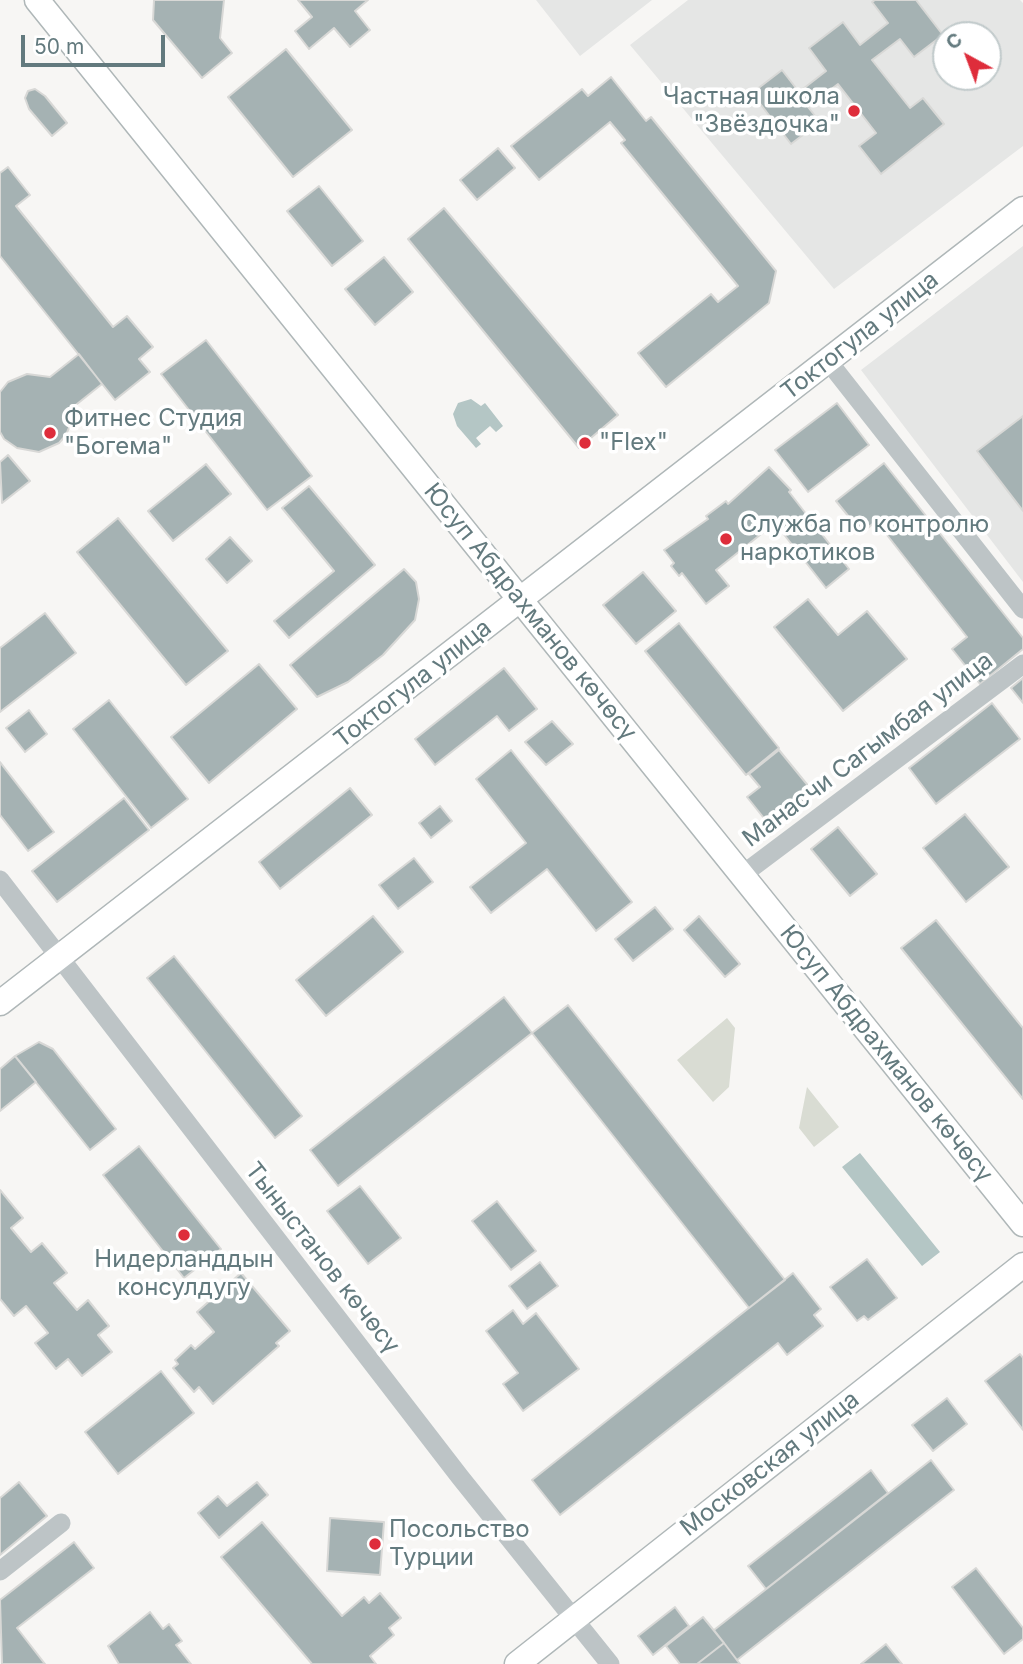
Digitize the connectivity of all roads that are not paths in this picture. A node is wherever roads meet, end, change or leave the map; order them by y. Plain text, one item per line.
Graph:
1 (37, 0) edge
2 (1023, 209) edge
3 (828, 361) junction
4 (520, 600) junction
5 (1023, 609) edge
6 (1023, 664) edge
7 (742, 875) junction
8 (0, 880) edge
9 (61, 956) junction
10 (0, 1003) edge
11 (1023, 1224) edge
12 (1023, 1265) edge
13 (61, 1524) dead end
14 (0, 1571) edge
15 (574, 1618) junction
16 (517, 1664) edge
17 (610, 1664) edge

1 - 4 main road, Юсуп Абдрахманов көчөсү
2 - 3 main road, Токтогула улица
3 - 4 main road, Токтогула улица
3 - 5 street
4 - 7 main road, Юсуп Абдрахманов көчөсү
4 - 9 main road, Токтогула улица
6 - 7 street, Манасчи Сагымбая улица
7 - 11 main road, Юсуп Абдрахманов көчөсү
8 - 9 street, Тыныстанов көчөсү
9 - 10 main road, Токтогула улица
9 - 15 street, Тыныстанов көчөсү
12 - 15 main road, Московская улица
13 - 14 street
15 - 16 main road, Московская улица
15 - 17 street, Тыныстанов көчөсү

